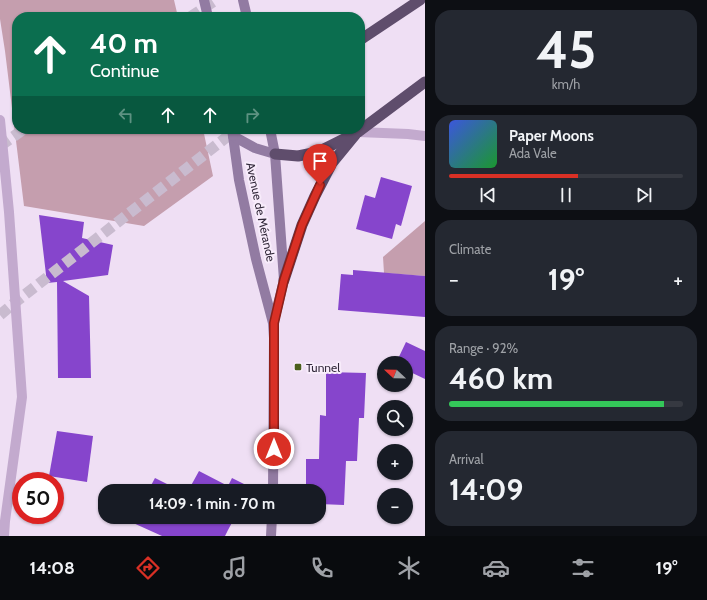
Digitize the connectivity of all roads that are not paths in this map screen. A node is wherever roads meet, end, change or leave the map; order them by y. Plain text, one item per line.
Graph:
1 (204, 0) edge
2 (243, 0) edge
3 (420, 0) edge
4 (207, 12) edge
5 (246, 12) edge
6 (365, 37) edge
7 (425, 82) edge
8 (0, 120) edge
9 (365, 127) edge
10 (365, 132) edge
11 (232, 134) edge
12 (234, 134) edge
13 (271, 134) edge
14 (354, 134) edge
15 (356, 134) edge
16 (425, 136) edge
17 (275, 154) junction
18 (284, 280) junction
19 (274, 323) junction
20 (273, 484) edge
21 (272, 524) edge
22 (4, 536) edge
23 (271, 536) edge

1 - 4 main road, bridge
2 - 5 main road
3 - 6 highway
7 - 9 highway
8 - 22 street
10 - 16 street
11 - 19 main road, Avenue de Mérande
12 - 17 main road
13 - 17 main road, Avenue de Mérande
14 - 17 highway
15 - 18 highway
17 - 18 main road, Avenue de Mérande
18 - 19 main road, Avenue de Mérande
19 - 20 main road, Avenue de Mérande
21 - 23 main road

